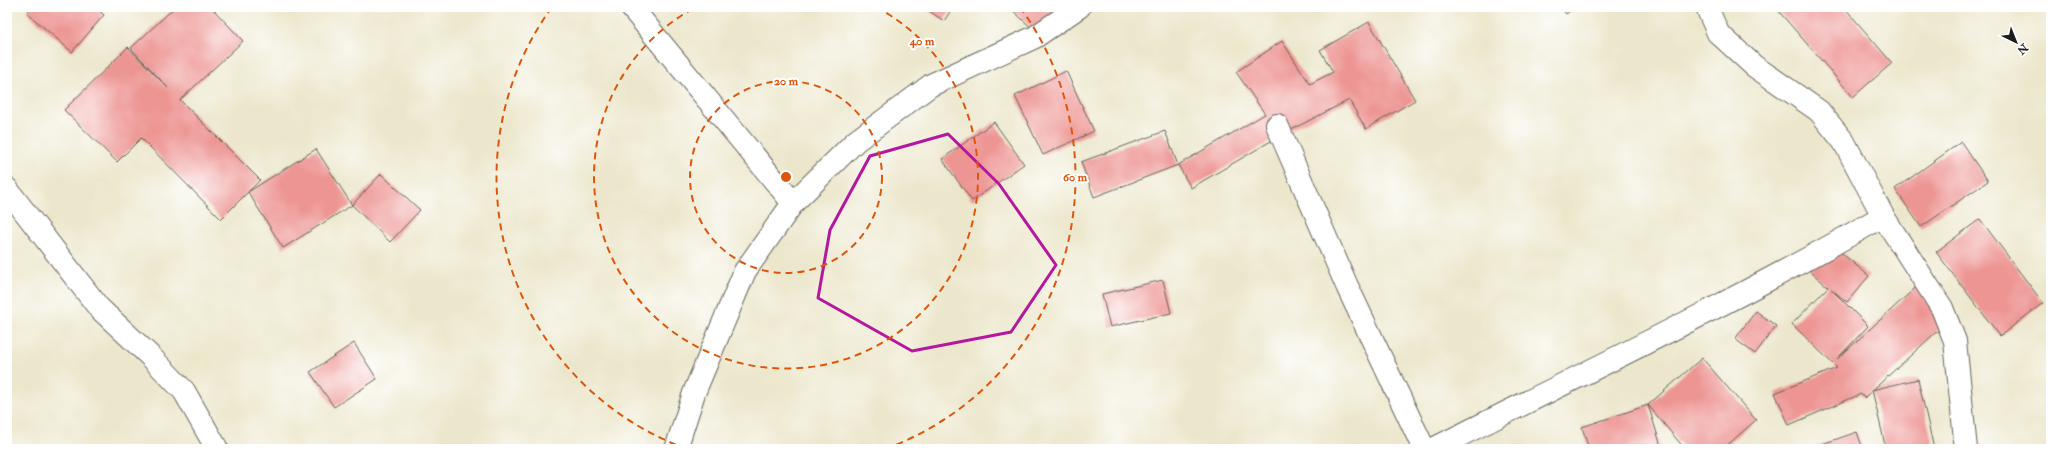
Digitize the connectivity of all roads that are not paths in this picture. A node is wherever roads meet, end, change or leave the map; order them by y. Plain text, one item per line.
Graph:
1 (632, 7) edge
2 (1080, 7) edge
3 (1708, 7) edge
4 (1278, 125) dead end
5 (7, 188) edge
6 (793, 203) junction
7 (1883, 216) junction
8 (217, 449) edge
9 (676, 449) edge
10 (1424, 449) edge
11 (1433, 449) edge
12 (1966, 449) edge

1 - 6 street
2 - 6 street
3 - 7 street
4 - 10 street
5 - 8 street
6 - 9 street
7 - 11 street
7 - 12 street

